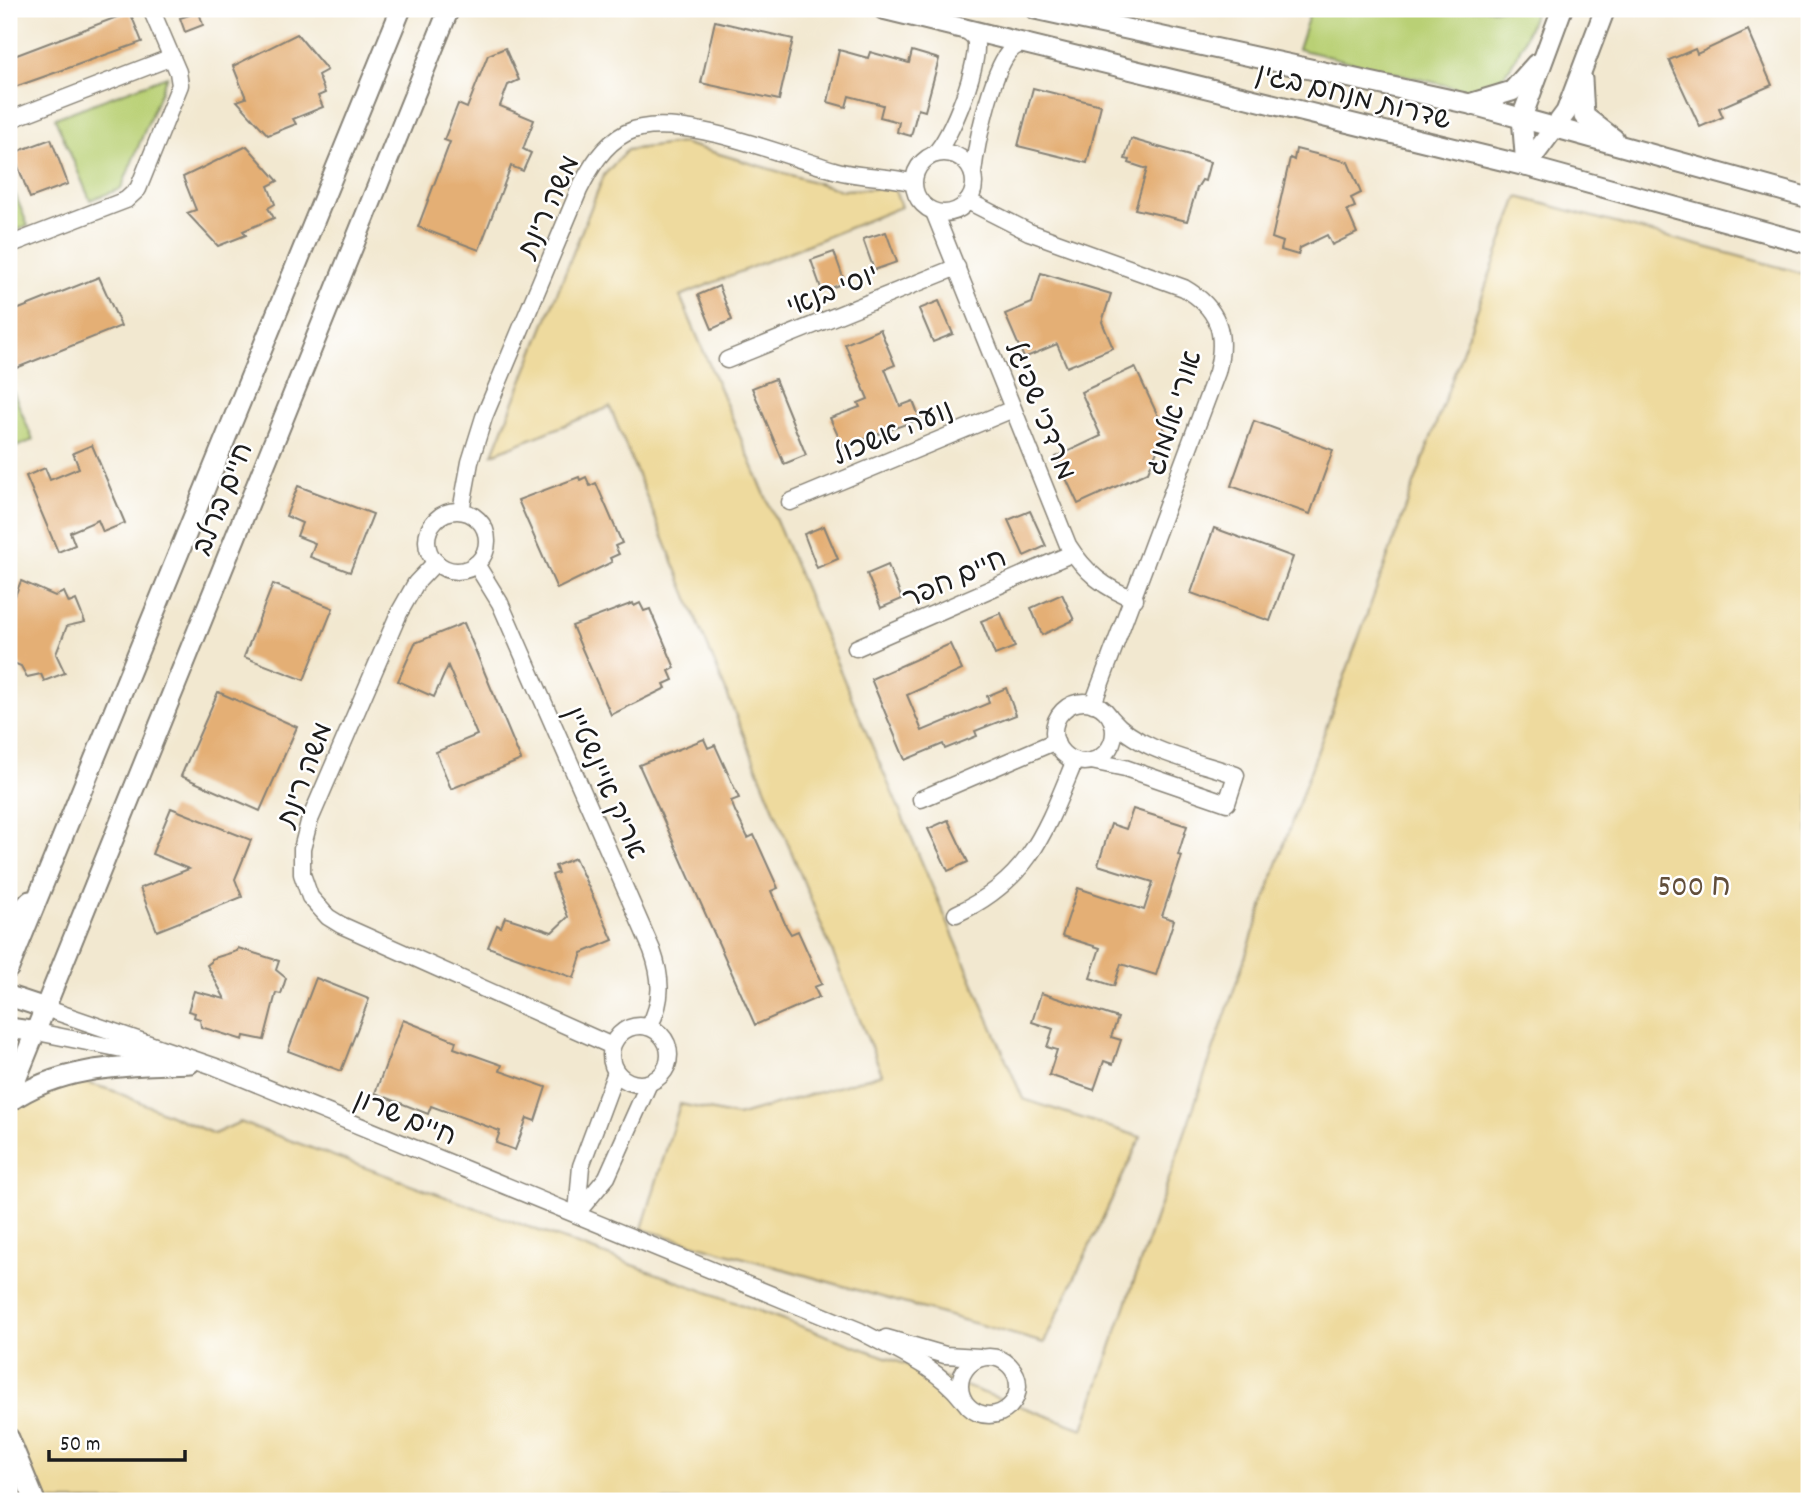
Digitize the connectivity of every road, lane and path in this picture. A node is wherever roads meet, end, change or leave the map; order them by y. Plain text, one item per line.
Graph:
1 (151, 9) edge
2 (401, 9) edge
3 (449, 9) edge
4 (883, 9) edge
5 (1035, 9) edge
6 (1562, 9) edge
7 (1605, 9) edge
8 (1059, 12) edge
9 (961, 27) junction
10 (1028, 43) junction
11 (1544, 55) junction
12 (172, 57) junction
13 (1581, 66) junction
14 (1470, 104) junction
15 (1521, 117) junction
16 (9, 120) edge
17 (1556, 127) junction
18 (1620, 144) junction
19 (934, 154) junction
20 (1525, 166) junction
21 (973, 173) junction
22 (913, 183) junction
23 (1809, 198) edge
24 (968, 201) junction
25 (934, 212) junction
26 (1809, 244) edge
27 (9, 246) edge
28 (957, 267) junction
29 (727, 360) dead end
30 (1013, 410) junction
31 (790, 502) dead end
32 (461, 511) junction
33 (1073, 554) junction
34 (436, 562) junction
35 (475, 564) junction
36 (1135, 599) junction
37 (856, 648) dead end
38 (1093, 704) junction
39 (1111, 719) junction
40 (1056, 741) junction
41 (1083, 760) junction
42 (921, 799) dead end
43 (40, 890) junction
44 (956, 914) dead end
45 (9, 924) edge
46 (9, 968) edge
47 (9, 996) edge
48 (46, 1008) junction
49 (649, 1027) junction
50 (9, 1028) edge
51 (37, 1032) junction
52 (612, 1046) junction
53 (190, 1063) junction
54 (216, 1067) junction
55 (616, 1072) junction
56 (649, 1083) junction
57 (9, 1100) edge
58 (577, 1213) junction
59 (860, 1331) junction
60 (984, 1357) junction
61 (962, 1399) junction
62 (9, 1438) edge
63 (35, 1501) edge

1 - 12 street
2 - 43 street, חיים ברלב
3 - 48 street, חיים ברלב
4 - 9 street, שדרות מנחם בגין
5 - 8 street, שדרות מנחם בגין
6 - 11 street
7 - 13 street
8 - 14 street, שדרות מנחם בגין
9 - 10 street, שדרות מנחם בגין
9 - 19 street
10 - 20 street, שדרות מנחם בגין
10 - 21 street
11 - 14 street
11 - 15 street
12 - 16 street
12 - 27 street
13 - 17 street
13 - 18 street
14 - 15 street, שדרות מנחם בגין
15 - 17 street, שדרות מנחם בגין
15 - 20 street
17 - 18 street, שדרות מנחם בגין
17 - 20 street
18 - 23 street, שדרות מנחם בגין
19 - 21 street
19 - 22 street
20 - 26 street, שדרות מנחם בגין
21 - 24 street
22 - 25 street
22 - 32 street, משה רינת
24 - 25 street
24 - 36 street, אורי אלמוג
25 - 28 street, מרדכי שפיגל
28 - 29 street, יוסי בנאי
28 - 30 street, מרדכי שפיגל
30 - 31 street, נועה אשכול
30 - 33 street, מרדכי שפיגל
32 - 34 street
32 - 35 street
33 - 36 street, מרדכי שפיגל
33 - 37 street, חיים חפר
34 - 35 street
34 - 52 street, משה רינת
35 - 49 street, אריק איינשטיין
36 - 38 street, אורי אלמוג
38 - 39 street
38 - 40 street
39 - 41 street
39 - 41 street
40 - 41 street
40 - 42 street
41 - 44 street
43 - 45 street
43 - 46 street, חיים ברלב
47 - 48 street
48 - 51 street, חיים ברלב
48 - 54 street, חיים שרון
49 - 52 street
49 - 56 street
50 - 51 street
51 - 53 street, חיים שרון
51 - 57 street, חיים ברלב
52 - 55 street
53 - 54 street, חיים שרון
53 - 57 street
54 - 58 street, חיים שרון
55 - 56 street
55 - 58 street
56 - 58 street
58 - 59 street, חיים שרון
59 - 60 street, חיים שרון
59 - 61 street, חיים שרון
60 - 61 street
60 - 61 street
62 - 63 street

